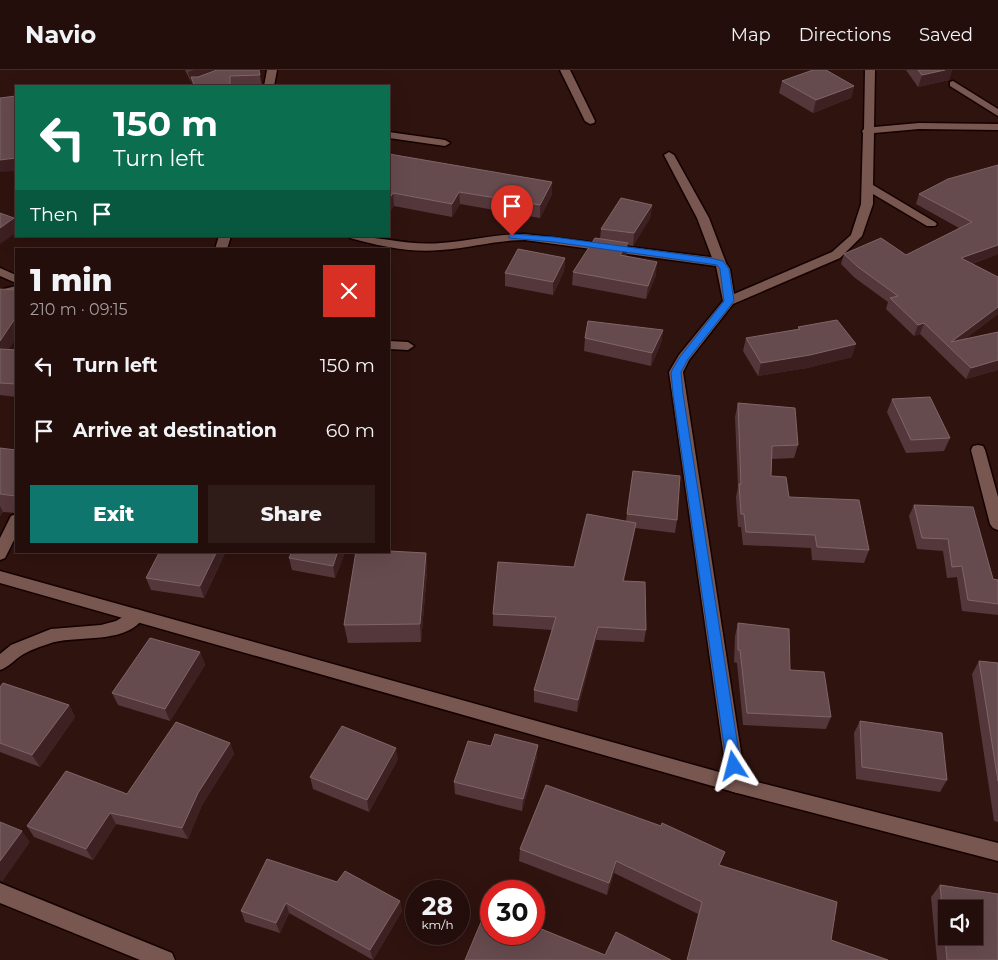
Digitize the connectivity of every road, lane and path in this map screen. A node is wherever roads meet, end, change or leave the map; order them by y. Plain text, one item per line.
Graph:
1 (272, 70) edge
2 (565, 70) edge
3 (870, 70) edge
4 (953, 84) dead end
5 (269, 85) edge
6 (998, 113) edge
7 (590, 122) dead end
8 (998, 127) edge
9 (867, 131) junction
10 (390, 135) edge
11 (444, 143) dead end
12 (669, 155) dead end
13 (868, 187) junction
14 (931, 224) dead end
15 (359, 237) edge
16 (720, 263) junction
17 (0, 272) edge
18 (15, 279) edge
19 (15, 290) edge
20 (0, 294) edge
21 (729, 301) junction
22 (390, 345) edge
23 (408, 346) dead end
24 (978, 450) dead end
25 (15, 522) edge
26 (998, 524) edge
27 (0, 554) edge
28 (0, 577) edge
29 (136, 616) junction
30 (0, 663) edge
31 (737, 785) junction
32 (998, 852) edge
33 (0, 893) edge
34 (165, 960) edge

1 - 5 street
2 - 7 street
3 - 9 street
4 - 6 street
8 - 9 street
9 - 13 street
10 - 11 street
12 - 16 street
13 - 14 street
13 - 21 street
15 - 16 street
16 - 21 street
17 - 18 street
19 - 20 street
21 - 31 street
22 - 23 street
24 - 26 street
25 - 27 street
28 - 29 street
29 - 30 street
29 - 31 street
31 - 32 street
33 - 34 street

